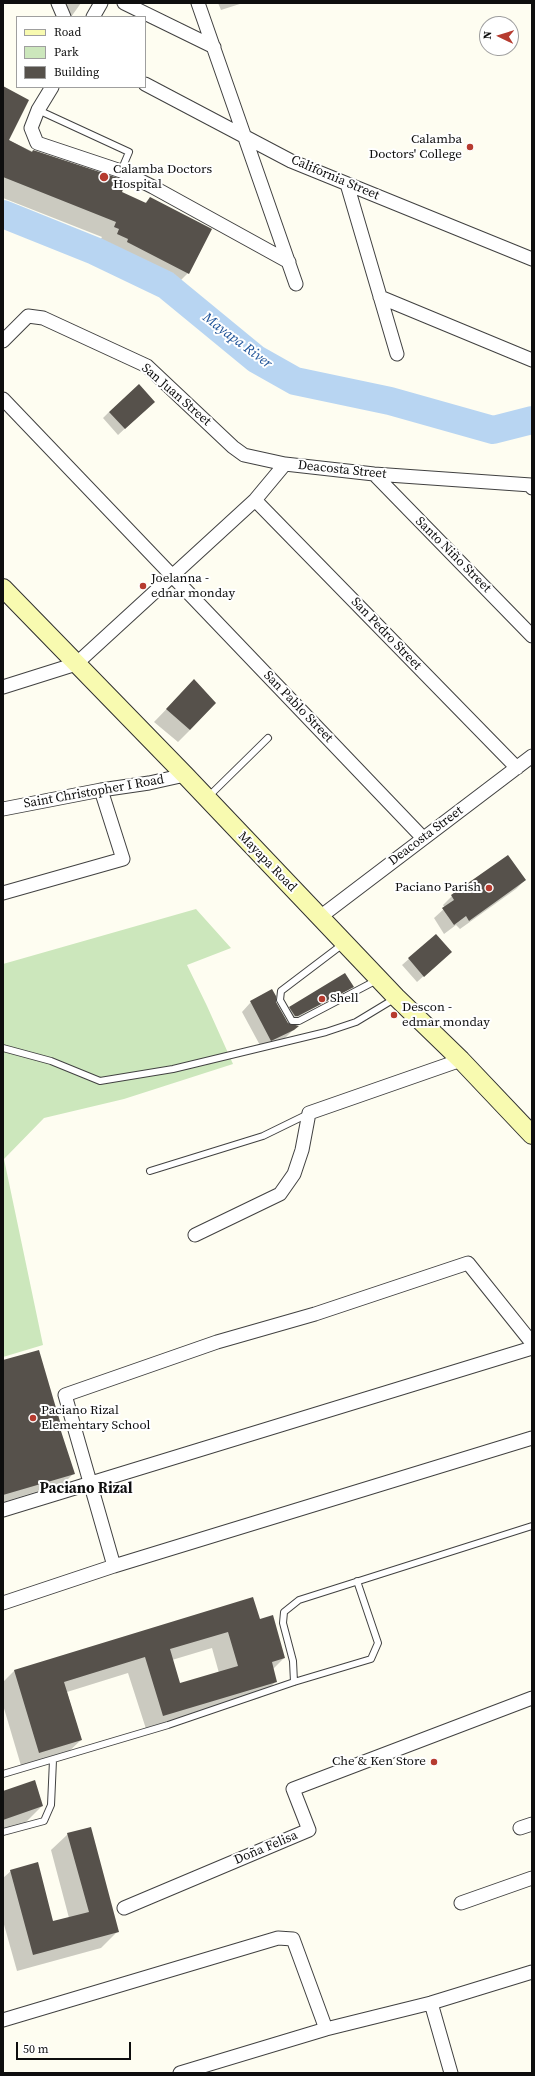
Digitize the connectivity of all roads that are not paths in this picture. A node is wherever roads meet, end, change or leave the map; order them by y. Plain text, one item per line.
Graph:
1 (58, 3) edge
2 (101, 3) edge
3 (124, 3) edge
4 (198, 3) edge
5 (64, 16) edge
6 (94, 16) edge
7 (214, 47) junction
8 (146, 85) edge
9 (51, 88) edge
10 (38, 110) junction
11 (245, 135) junction
12 (121, 171) junction
13 (347, 184) junction
14 (532, 259) edge
15 (289, 262) junction
16 (296, 284) dead end
17 (380, 297) junction
18 (3, 341) edge
19 (397, 354) dead end
20 (532, 360) edge
21 (3, 398) edge
22 (285, 464) junction
23 (374, 474) junction
24 (532, 488) edge
25 (255, 500) junction
26 (173, 576) junction
27 (3, 588) edge
28 (532, 636) edge
29 (76, 664) junction
30 (3, 687) edge
31 (268, 738) dead end
32 (532, 756) edge
33 (517, 768) junction
34 (185, 775) junction
35 (101, 790) junction
36 (206, 798) junction
37 (3, 809) edge
38 (423, 838) junction
39 (3, 893) edge
40 (320, 917) junction
41 (345, 943) junction
42 (379, 979) junction
43 (396, 997) junction
44 (3, 1048) edge
45 (461, 1060) junction
46 (310, 1114) junction
47 (532, 1135) edge
48 (150, 1171) dead end
49 (194, 1234) dead end
50 (532, 1343) edge
51 (532, 1348) edge
52 (532, 1438) edge
53 (91, 1483) junction
54 (3, 1510) edge
55 (532, 1526) edge
56 (114, 1566) junction
57 (357, 1581) junction
58 (3, 1603) edge
59 (294, 1682) junction
60 (532, 1698) edge
61 (53, 1760) junction
62 (3, 1774) edge
63 (532, 1824) edge
64 (520, 1828) dead end
65 (3, 1832) edge
66 (532, 1878) edge
67 (461, 1903) dead end
68 (124, 1908) dead end
69 (532, 1972) edge
70 (431, 2003) junction
71 (3, 2020) edge
72 (326, 2030) junction
73 (180, 2073) edge
74 (451, 2073) edge

1 - 5 street
2 - 6 street
3 - 7 street
4 - 7 street
7 - 11 street
8 - 11 street, California Street
9 - 10 street
10 - 12 lane
10 - 12 street
11 - 13 street, California Street
11 - 15 street
12 - 15 street
13 - 14 street, California Street
13 - 17 street
15 - 16 street
17 - 19 street
17 - 20 street
18 - 22 street, San Juan Street
21 - 26 street
22 - 23 street, Deacosta Street
22 - 25 street, Deacosta Street
23 - 24 street, Deacosta Street
23 - 28 street, Santo Niño Street
25 - 26 street, Deacosta Street
25 - 33 street, San Pedro Street
26 - 29 street, Deacosta Street
26 - 38 street, San Pablo Street
27 - 29 main road, Mayapa Road
29 - 30 street
29 - 34 main road, Mayapa Road
31 - 36 lane
32 - 33 street, Deacosta Street
33 - 38 street, Deacosta Street
34 - 35 street, Saint Christopher I Road
34 - 36 main road, Mayapa Road
35 - 37 street, Saint Christopher I Road
35 - 39 street
36 - 40 main road, Mayapa Road
38 - 40 street, Deacosta Street
40 - 41 main road, Mayapa Road
41 - 42 main road, Mayapa Road
41 - 42 lane
42 - 43 main road, Mayapa Road
43 - 44 lane
43 - 45 main road, Mayapa Road
45 - 46 street
45 - 47 main road, Mayapa Road
46 - 48 lane
46 - 49 street
50 - 53 street
51 - 53 street
52 - 56 street
53 - 54 street
53 - 56 street
55 - 57 lane
56 - 58 street
57 - 59 lane
57 - 59 lane
59 - 61 lane
60 - 68 street, Doña Felisa
61 - 62 lane
61 - 65 lane
63 - 64 street
66 - 67 street
69 - 70 street
70 - 72 street
70 - 74 street
71 - 72 street
72 - 73 street

